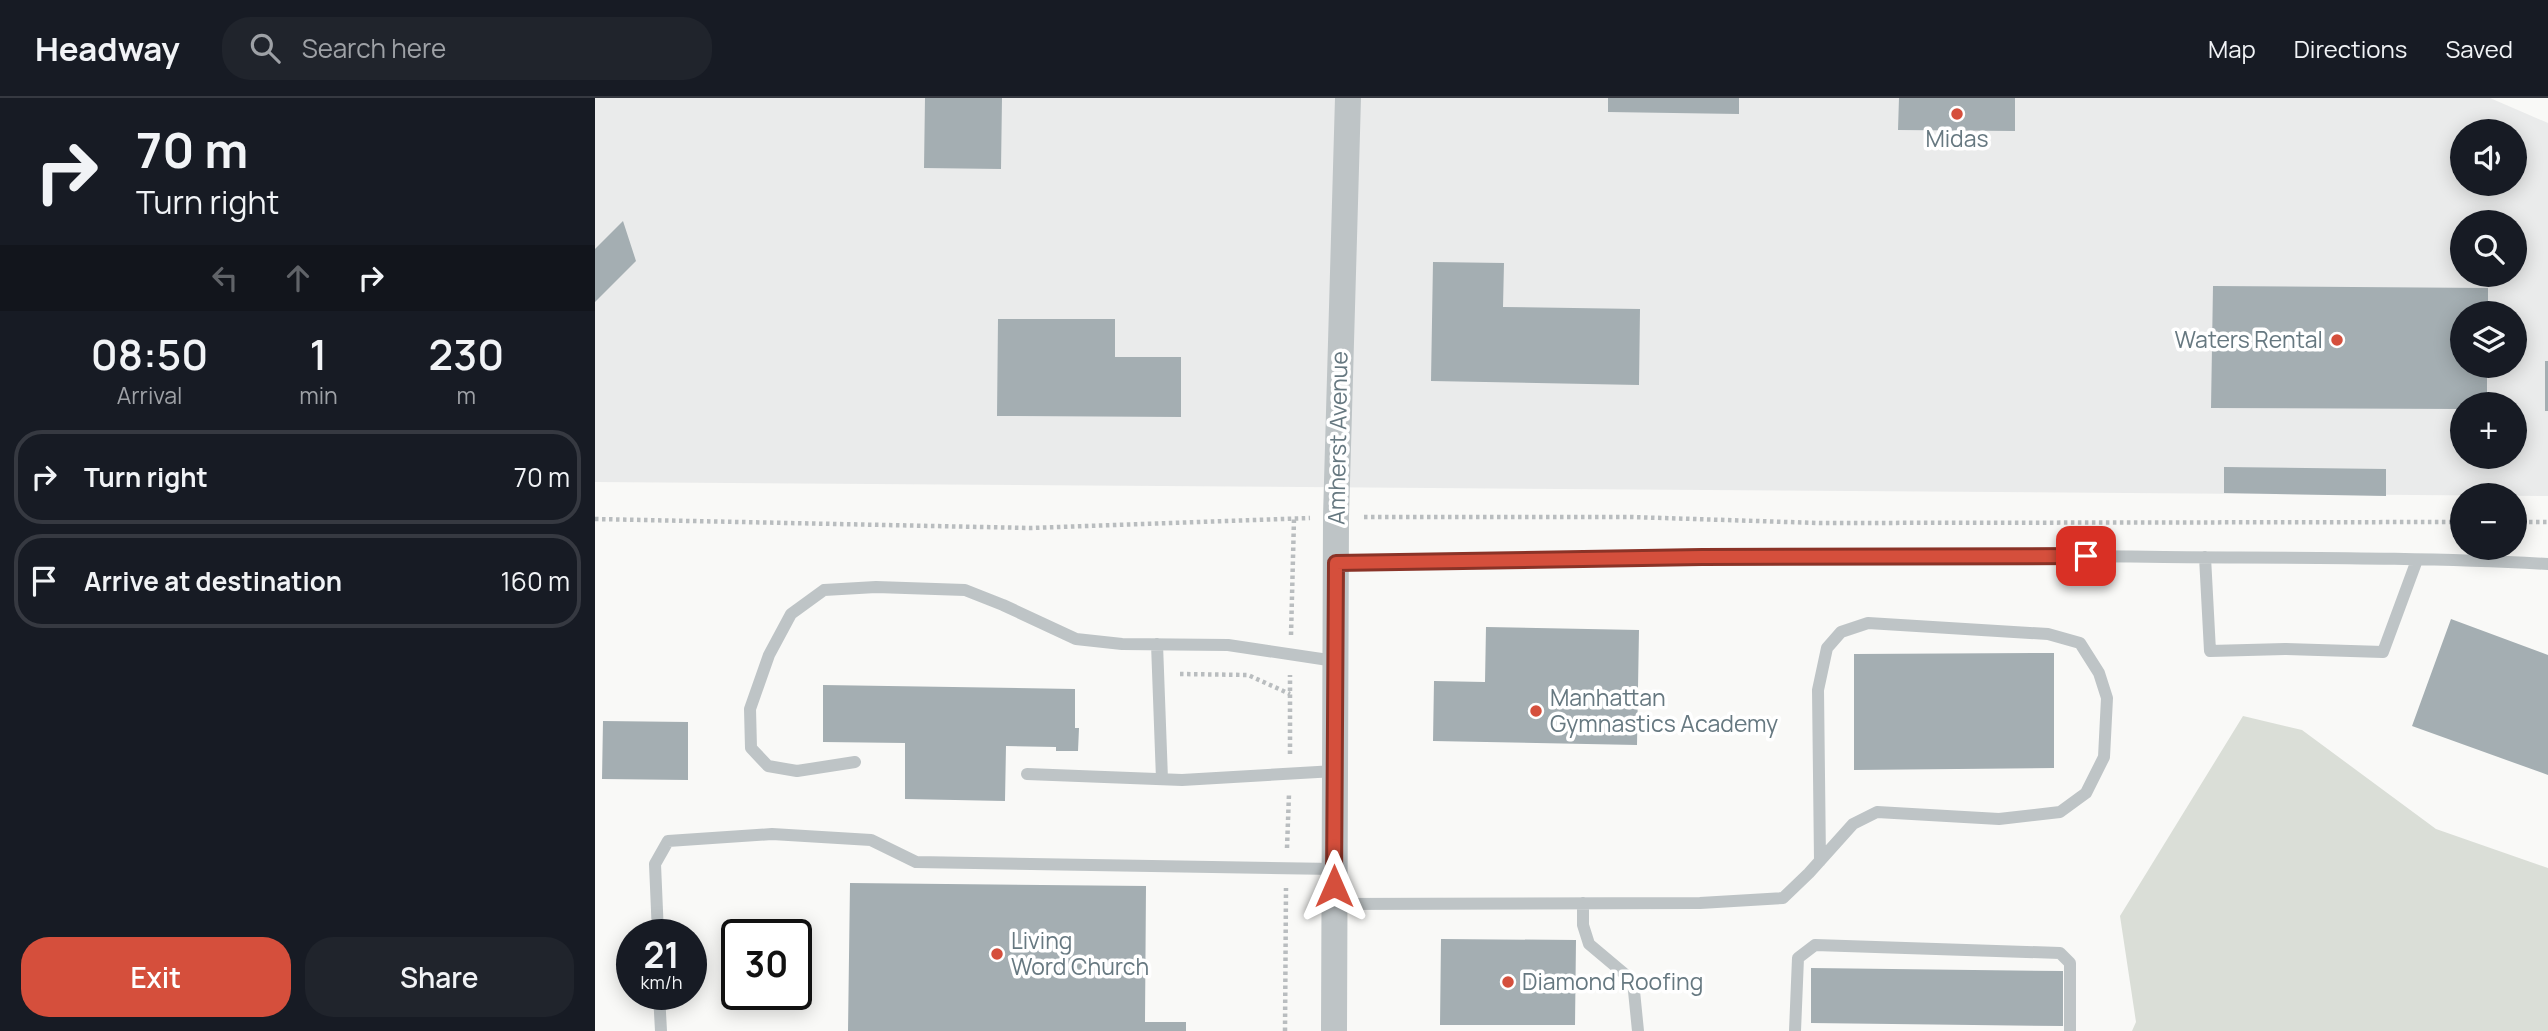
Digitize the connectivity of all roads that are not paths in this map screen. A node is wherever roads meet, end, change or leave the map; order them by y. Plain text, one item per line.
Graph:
1 (1348, 98) edge
2 (2205, 557) junction
3 (2417, 560) junction
4 (1336, 563) junction
5 (2548, 564) edge
6 (1157, 644) junction
7 (1335, 661) junction
8 (855, 762) dead end
9 (1335, 771) junction
10 (1027, 774) dead end
11 (1162, 779) junction
12 (1820, 861) junction
13 (1335, 869) junction
14 (1583, 903) junction
15 (1334, 904) junction
16 (657, 919) edge
17 (659, 1010) edge
18 (660, 1031) edge
19 (1334, 1031) edge
20 (1638, 1031) edge
21 (1795, 1031) edge
22 (2070, 1031) edge

1 - 4 street, Amherst Avenue
2 - 3 lane
2 - 3 lane
2 - 4 lane
3 - 5 lane
4 - 7 street, Amherst Avenue
6 - 7 lane
6 - 8 lane
6 - 11 lane
7 - 9 street, Amherst Avenue
9 - 11 lane
9 - 13 street, Amherst Avenue
10 - 11 lane
12 - 12 lane
12 - 14 lane
13 - 15 street, Amherst Avenue
13 - 16 lane
14 - 15 lane
14 - 20 lane
15 - 19 street, Amherst Avenue
17 - 18 lane
21 - 22 lane

